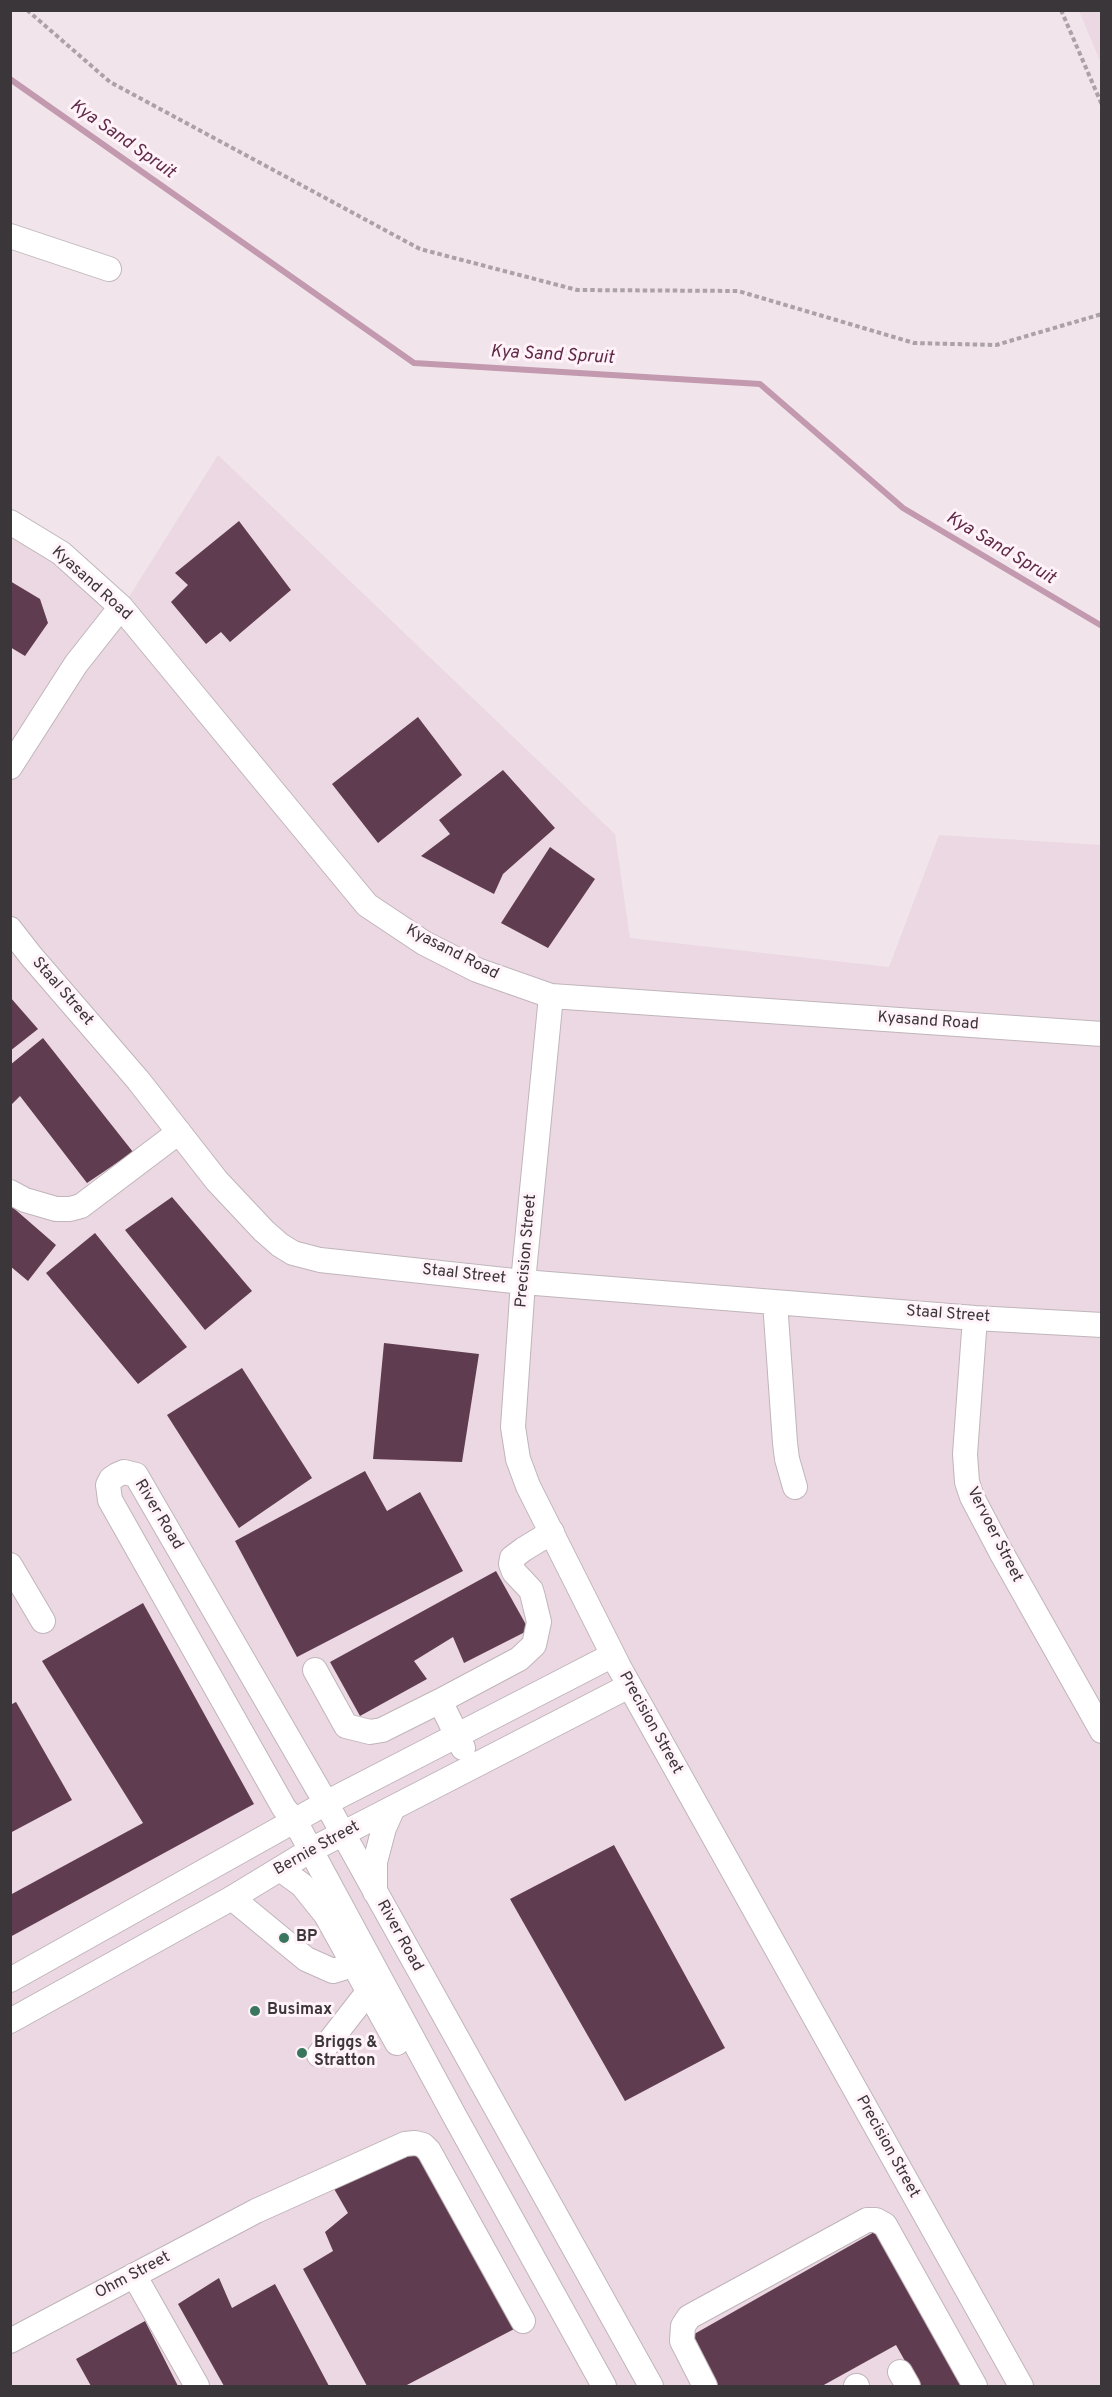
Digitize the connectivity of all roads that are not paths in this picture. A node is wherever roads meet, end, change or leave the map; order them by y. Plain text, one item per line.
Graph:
1 (10, 236) edge
2 (109, 268) dead end
3 (10, 522) edge
4 (121, 607) junction
5 (10, 768) edge
6 (10, 929) edge
7 (551, 996) junction
8 (1101, 1034) edge
9 (179, 1132) junction
10 (10, 1192) edge
11 (523, 1282) junction
12 (775, 1302) junction
13 (975, 1318) junction
14 (1101, 1325) edge
15 (795, 1487) dead end
16 (552, 1532) junction
17 (10, 1565) edge
18 (44, 1622) dead end
19 (613, 1654) junction
20 (315, 1670) dead end
21 (630, 1686) junction
22 (440, 1701) junction
23 (1101, 1731) edge
24 (457, 1736) junction
25 (471, 1767) junction
26 (326, 1803) junction
27 (393, 1808) junction
28 (295, 1821) junction
29 (343, 1834) junction
30 (312, 1850) junction
31 (280, 1869) junction
32 (375, 1893) junction
33 (232, 1898) junction
34 (352, 1962) junction
35 (10, 1980) edge
36 (368, 1992) junction
37 (10, 2021) edge
38 (319, 2055) dead end
39 (454, 2115) junction
40 (134, 2275) junction
41 (523, 2322) dead end
42 (10, 2341) edge
43 (197, 2386) edge
44 (604, 2386) edge
45 (651, 2386) edge
46 (705, 2386) edge
47 (975, 2386) edge
48 (1021, 2386) edge

1 - 2 street
3 - 4 street, Kyasand Road
4 - 5 street
4 - 7 street, Kyasand Road
6 - 9 street, Staal Street
7 - 8 street, Kyasand Road
7 - 11 street, Precision Street
9 - 10 street
9 - 11 street, Staal Street
11 - 12 street, Staal Street
11 - 16 street, Precision Street
12 - 13 street, Staal Street
12 - 15 street
13 - 14 street, Staal Street
13 - 23 street, Vervoer Street
16 - 19 street, Precision Street
16 - 22 street
17 - 18 street
19 - 21 street, Precision Street
19 - 24 street
20 - 22 street
21 - 25 street, Bernie Street
21 - 48 street, Precision Street
22 - 24 street
24 - 25 street
24 - 26 street
25 - 27 street, Bernie Street
26 - 28 street
26 - 28 street, River Road
26 - 29 street, River Road
27 - 29 street, Bernie Street
27 - 32 street
28 - 30 street, River Road
28 - 35 street
29 - 30 street, Bernie Street
29 - 32 street, River Road
30 - 31 street, Bernie Street
30 - 39 street, River Road
31 - 33 street, Bernie Street
31 - 34 street
32 - 45 street, River Road
33 - 34 street
33 - 37 street, Bernie Street
34 - 36 street
36 - 38 street
36 - 39 street
39 - 44 street, River Road
40 - 41 street, Ohm Street
40 - 42 street, Ohm Street
40 - 43 street
46 - 47 street

